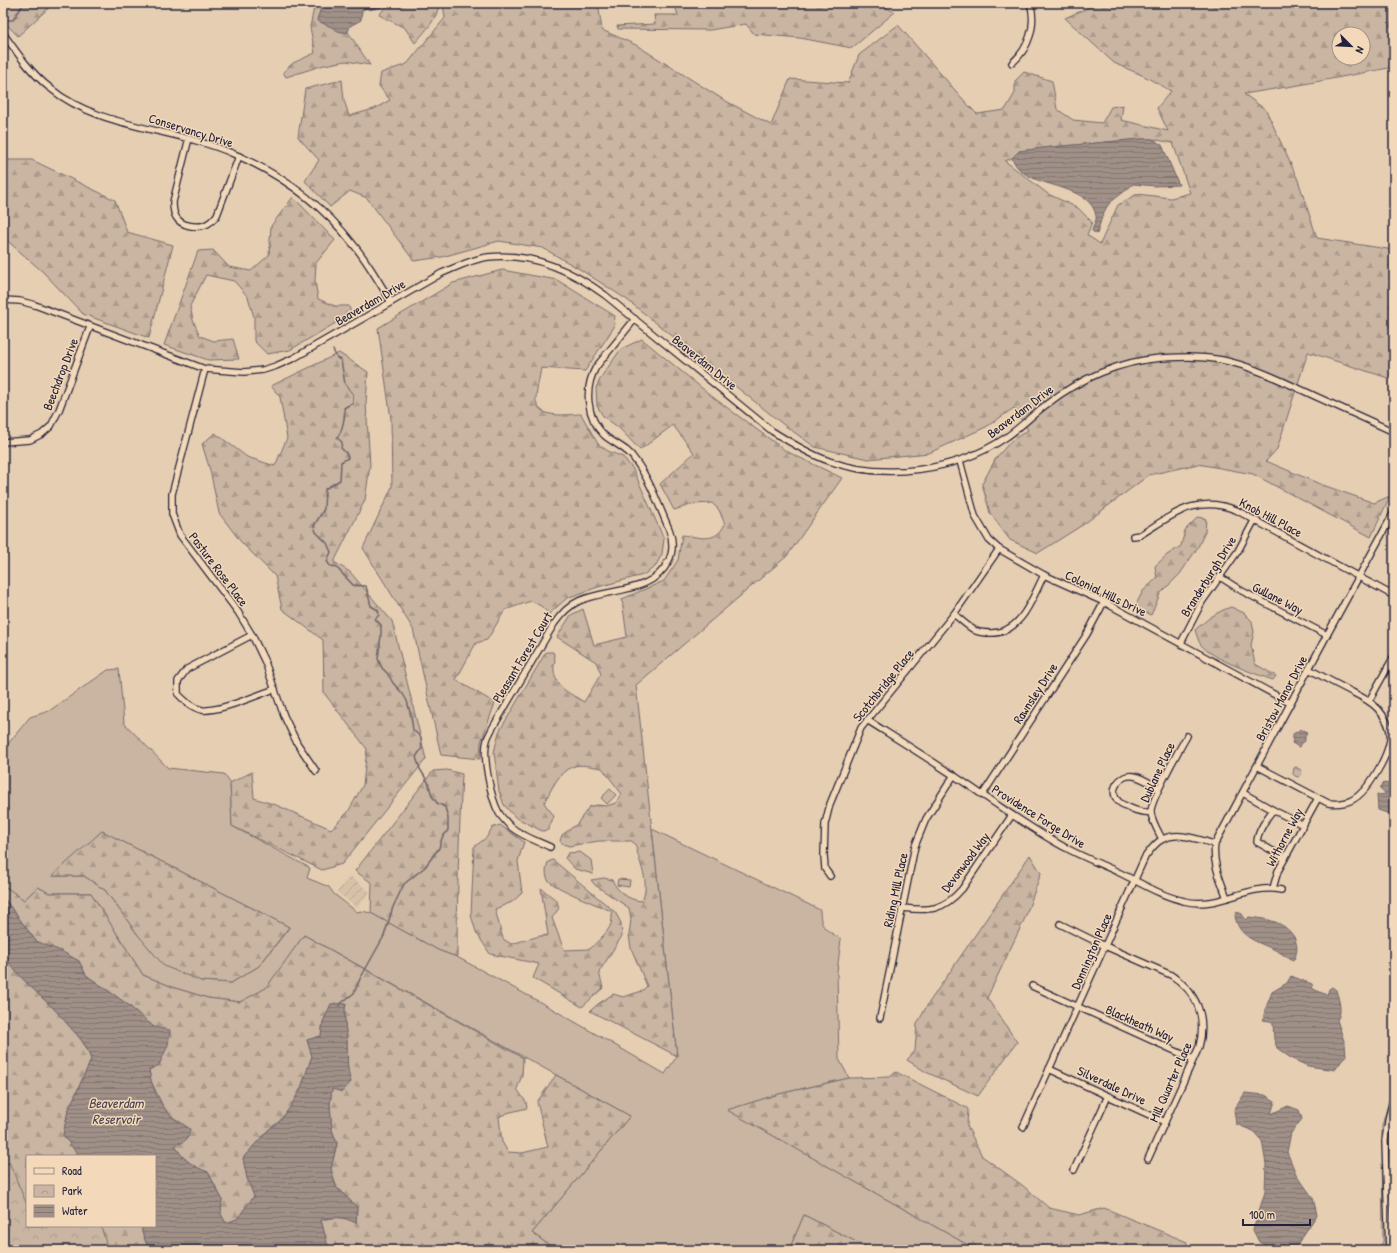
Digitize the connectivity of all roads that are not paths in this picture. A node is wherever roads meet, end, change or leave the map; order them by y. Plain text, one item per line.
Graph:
1 (1030, 3) edge
2 (3, 33) edge
3 (1012, 63) dead end
4 (188, 138) junction
5 (239, 156) junction
6 (3, 300) edge
7 (391, 302) junction
8 (635, 319) junction
9 (90, 326) junction
10 (205, 369) junction
11 (1394, 432) edge
12 (3, 442) edge
13 (960, 461) junction
14 (1394, 512) edge
15 (1254, 521) junction
16 (1133, 536) dead end
17 (999, 549) junction
18 (1044, 575) junction
19 (1220, 577) junction
20 (1359, 577) junction
21 (1394, 596) edge
22 (1104, 602) junction
23 (954, 614) junction
24 (252, 635) junction
25 (1327, 635) junction
26 (1181, 643) junction
27 (1394, 656) edge
28 (1310, 669) junction
29 (275, 689) junction
30 (1369, 701) junction
31 (1290, 703) junction
32 (867, 720) junction
33 (1186, 736) dead end
34 (1392, 739) edge
35 (1258, 766) junction
36 (316, 771) dead end
37 (954, 775) junction
38 (1159, 788) junction
39 (1243, 793) junction
40 (983, 794) junction
41 (1318, 798) junction
42 (1273, 810) junction
43 (1150, 812) junction
44 (1012, 815) junction
45 (1303, 825) junction
46 (1162, 839) junction
47 (1215, 844) junction
48 (550, 847) dead end
49 (1284, 858) junction
50 (830, 876) dead end
51 (1135, 880) junction
52 (1274, 888) junction
53 (1281, 890) dead end
54 (1227, 898) junction
55 (902, 908) junction
56 (1060, 924) dead end
57 (1105, 946) junction
58 (1032, 986) dead end
59 (1077, 1007) junction
60 (880, 1018) dead end
61 (1193, 1059) junction
62 (1049, 1068) junction
63 (1108, 1096) junction
64 (1394, 1097) edge
65 (1165, 1122) junction
66 (1023, 1127) dead end
67 (1148, 1159) dead end
68 (1074, 1170) dead end
69 (1389, 1250) edge

1 - 3 street
2 - 4 street, Conservancy Drive
4 - 5 street, Conservancy Drive
4 - 5 street
5 - 7 street, Conservancy Drive
6 - 9 street, Beaverdam Drive
7 - 8 street, Beaverdam Drive
7 - 10 street, Beaverdam Drive
8 - 13 street, Beaverdam Drive
8 - 48 street, Pleasant Forest Court
9 - 10 street, Beaverdam Drive
9 - 12 street, Beechdrop Drive
10 - 24 street, Pasture Rose Place
11 - 13 street, Beaverdam Drive
13 - 17 street, Colonial Hills Drive
14 - 20 street, Bristow Manor Drive
15 - 16 street, Knob Hill Place
15 - 19 street, Branderburgh Drive
15 - 20 street, Knob Hill Place
17 - 18 street, Colonial Hills Drive
17 - 23 street, Scotchbridge Place
18 - 22 street, Colonial Hills Drive
18 - 23 street
19 - 25 street, Gullane Way
19 - 26 street, Branderburgh Drive
20 - 21 street, Knob Hill Place
20 - 25 street, Bristow Manor Drive
22 - 26 street, Colonial Hills Drive
22 - 40 street, Rawnsley Drive
23 - 32 street, Scotchbridge Place
24 - 29 street, Pasture Rose Place
24 - 29 street
25 - 28 street, Bristow Manor Drive
26 - 31 street, Colonial Hills Drive
27 - 30 street
28 - 30 street
28 - 31 street, Bristow Manor Drive
29 - 36 street, Pasture Rose Place
30 - 34 street
31 - 35 street, Bristow Manor Drive
32 - 37 street, Providence Forge Drive
32 - 50 street, Scotchbridge Place
33 - 38 street, Dublane Place
34 - 41 street
35 - 39 street, Bristow Manor Drive
35 - 41 street
37 - 40 street, Providence Forge Drive
37 - 55 street, Riding Mill Place
38 - 43 street, Dublane Place
38 - 43 street
39 - 42 street
39 - 47 street, Bristow Manor Drive
40 - 44 street, Providence Forge Drive
41 - 45 street, Withorne Way
42 - 45 street
42 - 49 street
43 - 46 street, Dublane Place
44 - 51 street, Providence Forge Drive
44 - 55 street, Devonwood Way
45 - 49 street, Withorne Way
46 - 47 street
46 - 51 street, Donnington Place
47 - 54 street, Bristow Manor Drive
49 - 52 street, Withorne Way
51 - 54 street, Providence Forge Drive
51 - 57 street, Donnington Place
52 - 53 street, Providence Forge Drive
52 - 54 street, Providence Forge Drive
55 - 60 street, Riding Mill Place
56 - 57 street, Mill Quarter Place
57 - 59 street, Donnington Place
57 - 61 street, Mill Quarter Place
58 - 59 street, Blackheath Way
59 - 61 street, Blackheath Way
59 - 62 street, Donnington Place
61 - 65 street, Mill Quarter Place
62 - 63 street, Silverdale Drive
62 - 66 street, Donnington Place
63 - 65 street, Silverdale Drive
63 - 68 street
64 - 69 street
65 - 67 street, Mill Quarter Place

